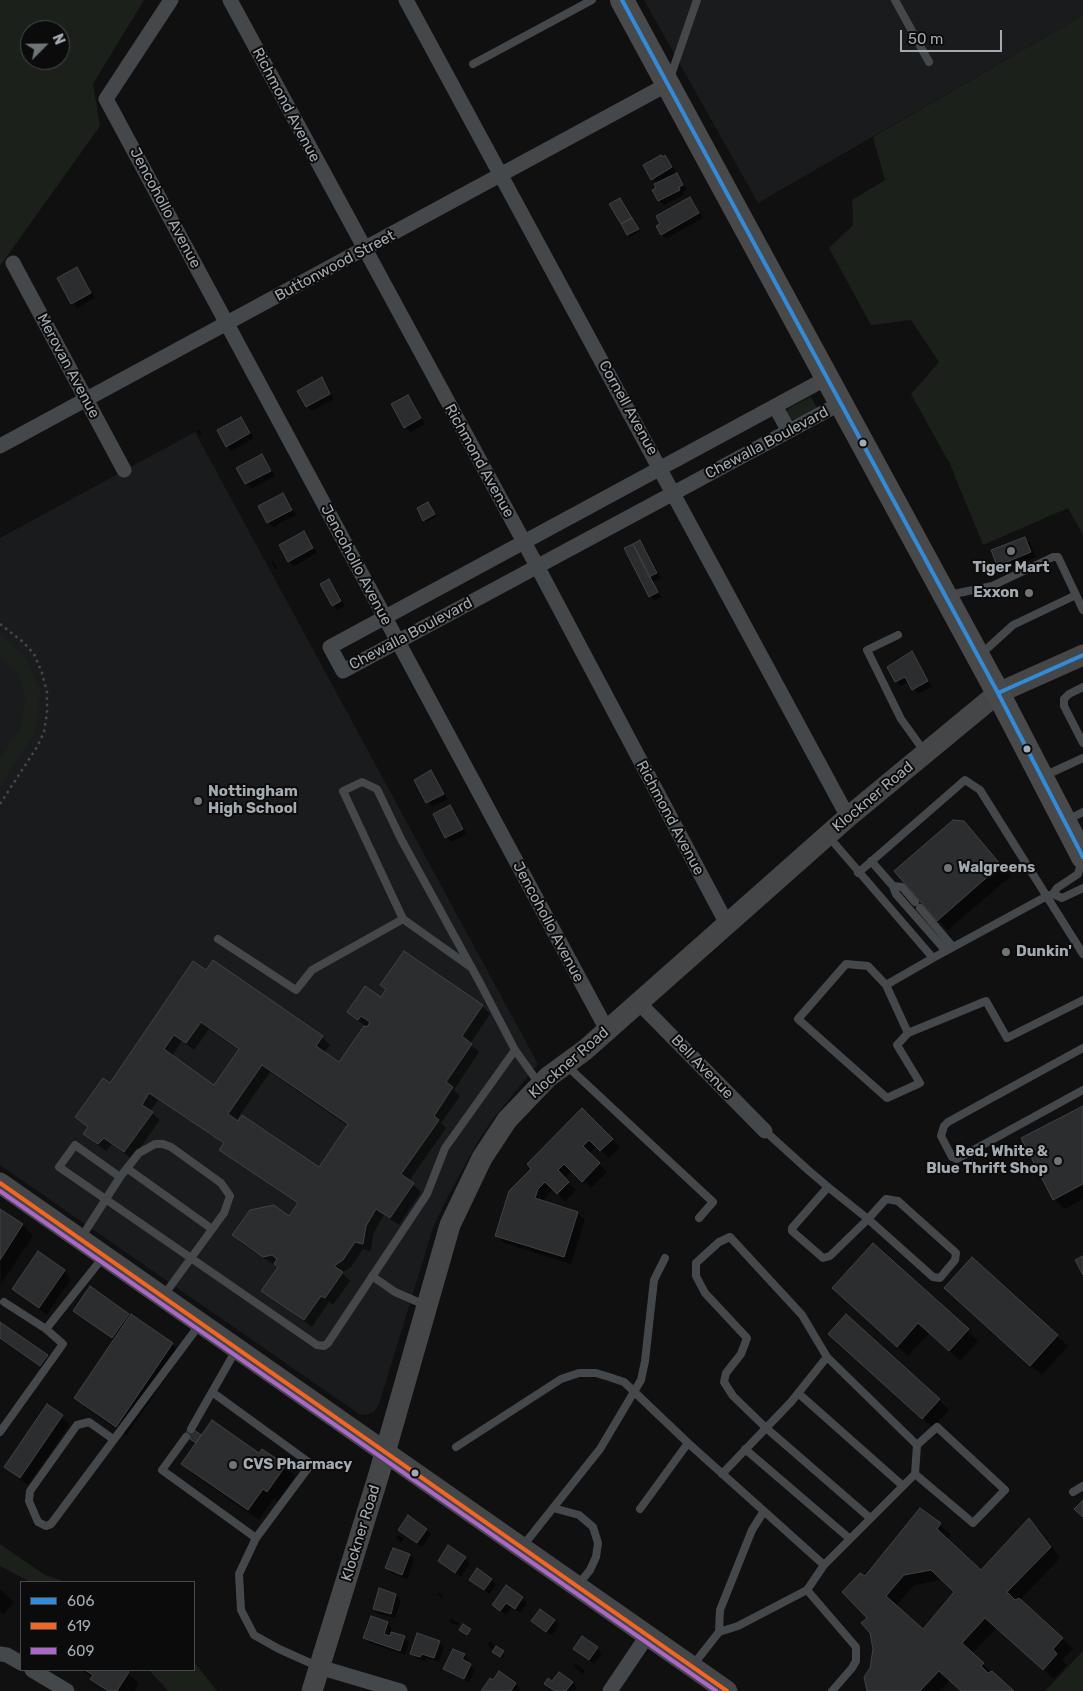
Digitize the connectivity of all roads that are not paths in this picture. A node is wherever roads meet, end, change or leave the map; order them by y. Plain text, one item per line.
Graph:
1 (170, 0) edge
2 (230, 0) edge
3 (406, 0) edge
4 (592, 0) edge
5 (622, 0) edge
6 (697, 0) edge
7 (895, 0) edge
8 (929, 62) dead end
9 (473, 64) dead end
10 (668, 84) junction
11 (501, 175) junction
12 (364, 250) junction
13 (13, 263) dead end
14 (227, 324) junction
15 (827, 378) junction
16 (86, 400) junction
17 (841, 403) junction
18 (775, 406) junction
19 (789, 431) junction
20 (0, 446) edge
21 (661, 468) junction
22 (124, 470) dead end
23 (674, 493) junction
24 (524, 542) junction
25 (537, 566) junction
26 (945, 595) junction
27 (1076, 595) junction
28 (1083, 610) edge
29 (384, 618) junction
30 (898, 635) dead end
31 (397, 642) junction
32 (1083, 655) edge
33 (978, 656) junction
34 (1083, 687) edge
35 (998, 693) junction
36 (1083, 742) edge
37 (925, 753) junction
38 (1083, 758) edge
39 (1042, 778) junction
40 (1073, 816) edge
41 (848, 817) junction
42 (828, 836) junction
43 (1083, 857) edge
44 (871, 862) junction
45 (858, 873) junction
46 (893, 886) junction
47 (1083, 888) edge
48 (1050, 895) junction
49 (915, 902) dead end
50 (920, 908) dead end
51 (403, 919) junction
52 (727, 924) junction
53 (218, 939) dead end
54 (950, 949) junction
55 (1083, 954) edge
56 (934, 958) junction
57 (472, 968) junction
58 (886, 985) junction
59 (1083, 1000) edge
60 (638, 1002) junction
61 (606, 1030) junction
62 (908, 1033) junction
63 (1083, 1048) edge
64 (515, 1050) junction
65 (564, 1063) junction
66 (540, 1085) junction
67 (1083, 1090) edge
68 (765, 1131) joint
69 (128, 1169) junction
70 (120, 1177) junction
71 (0, 1183) edge
72 (828, 1187) junction
73 (105, 1200) junction
74 (698, 1218) dead end
75 (868, 1219) junction
76 (212, 1229) junction
77 (80, 1240) junction
78 (104, 1256) junction
79 (191, 1258) junction
80 (664, 1258) dead end
81 (372, 1276) junction
82 (162, 1298) junction
83 (4, 1302) dead end
84 (428, 1306) junction
85 (200, 1324) junction
86 (46, 1329) junction
87 (236, 1350) junction
88 (827, 1357) junction
89 (212, 1392) junction
90 (634, 1393) junction
91 (798, 1393) junction
92 (765, 1427) junction
93 (191, 1428) dead end
94 (0, 1432) edge
95 (186, 1437) dead end
96 (113, 1439) junction
97 (688, 1443) junction
98 (917, 1444) junction
99 (456, 1447) dead end
100 (744, 1449) junction
101 (384, 1453) junction
102 (722, 1474) junction
103 (915, 1474) junction
104 (903, 1486) junction
105 (1083, 1486) edge
106 (1073, 1492) dead end
107 (553, 1508) junction
108 (640, 1509) dead end
109 (764, 1511) junction
110 (870, 1518) junction
111 (256, 1538) junction
112 (850, 1539) junction
113 (521, 1549) junction
114 (824, 1565) junction
115 (577, 1587) junction
116 (807, 1590) junction
117 (719, 1632) junction
118 (647, 1636) junction
119 (0, 1654) edge
120 (20, 1662) edge
121 (691, 1666) junction
122 (319, 1667) junction
123 (34, 1671) edge
124 (67, 1691) edge
125 (312, 1691) edge
126 (400, 1691) edge
127 (610, 1691) edge
128 (727, 1691) edge
129 (832, 1691) edge

1 - 14 street, Jencohollo Avenue
2 - 12 street, Richmond Avenue
3 - 11 street, Cornell Avenue
4 - 9 lane
5 - 10 main road
6 - 10 lane
7 - 8 lane
10 - 11 street, Buttonwood Street
10 - 15 main road
11 - 12 street, Buttonwood Street
11 - 21 street, Cornell Avenue
12 - 14 street, Buttonwood Street
12 - 24 street, Richmond Avenue
13 - 16 street, Merovan Avenue
14 - 16 street, Buttonwood Street
14 - 29 street, Jencohollo Avenue
15 - 17 main road
15 - 18 street, Chewalla Boulevard
16 - 20 street, Buttonwood Street
16 - 22 street, Merovan Avenue
17 - 19 street, Chewalla Boulevard
17 - 26 main road
18 - 19 street
18 - 21 street, Chewalla Boulevard
19 - 23 street, Chewalla Boulevard
21 - 23 street, Cornell Avenue
21 - 24 street, Chewalla Boulevard
23 - 25 street, Chewalla Boulevard
23 - 41 street, Cornell Avenue
24 - 25 street, Richmond Avenue
24 - 29 street, Chewalla Boulevard
25 - 31 street, Chewalla Boulevard
25 - 52 street, Richmond Avenue
26 - 27 lane
26 - 33 main road
27 - 28 lane
27 - 33 lane
29 - 31 street, Jencohollo Avenue
29 - 31 street, Chewalla Boulevard
30 - 37 lane
31 - 61 street, Jencohollo Avenue
32 - 35 main road, Klockner Road
33 - 35 main road
34 - 36 lane
35 - 37 main road, Klockner Road
35 - 39 main road
37 - 41 main road, Klockner Road
38 - 39 lane
39 - 40 main road
40 - 43 main road
41 - 42 main road, Klockner Road
42 - 45 lane
42 - 52 main road, Klockner Road
43 - 48 lane
44 - 45 lane
44 - 46 lane
44 - 48 lane
45 - 56 lane
46 - 49 lane
46 - 54 lane
47 - 48 lane
48 - 54 lane
48 - 55 lane
50 - 54 lane
51 - 53 lane
51 - 57 lane
51 - 57 lane
52 - 60 main road, Klockner Road
54 - 56 lane
56 - 58 lane
57 - 64 lane
58 - 62 lane
58 - 62 lane
59 - 62 lane
60 - 61 main road, Klockner Road
60 - 68 street, Bell Avenue
61 - 65 main road, Klockner Road
63 - 67 lane
64 - 66 lane
64 - 81 lane
65 - 66 main road, Klockner Road
65 - 74 lane
66 - 84 main road, Klockner Road
68 - 72 lane
69 - 70 lane
69 - 76 lane
69 - 76 lane
70 - 73 lane
70 - 73 lane
71 - 77 main road
72 - 75 lane
72 - 75 lane
73 - 77 lane
73 - 79 lane
75 - 75 lane
76 - 79 lane
77 - 78 main road
78 - 82 main road
78 - 86 lane
79 - 81 lane
79 - 82 lane
80 - 90 lane
81 - 84 lane
82 - 85 main road
83 - 86 lane
84 - 101 main road, Klockner Road
85 - 87 main road
85 - 96 lane
86 - 94 lane
87 - 89 lane
87 - 101 main road
88 - 91 lane
88 - 92 lane
88 - 98 lane
89 - 93 lane
89 - 111 lane
90 - 97 lane
90 - 99 lane
90 - 107 lane
91 - 92 lane
91 - 104 lane
92 - 100 lane
92 - 110 lane
95 - 111 lane
96 - 96 lane
97 - 102 lane
97 - 108 lane
98 - 103 lane
98 - 103 lane
100 - 102 lane
100 - 112 lane
101 - 113 main road
101 - 122 main road, Klockner Road
102 - 109 lane
103 - 104 lane
104 - 110 lane
105 - 106 lane
107 - 113 lane
107 - 115 lane
109 - 114 lane
109 - 117 lane
110 - 112 lane
111 - 122 lane
112 - 114 lane
113 - 115 main road
114 - 116 lane
115 - 118 main road
116 - 117 lane
116 - 129 lane
117 - 121 lane
118 - 121 main road
118 - 127 street
119 - 120 street
121 - 128 main road
122 - 125 main road, Klockner Road
122 - 126 street
123 - 124 street

